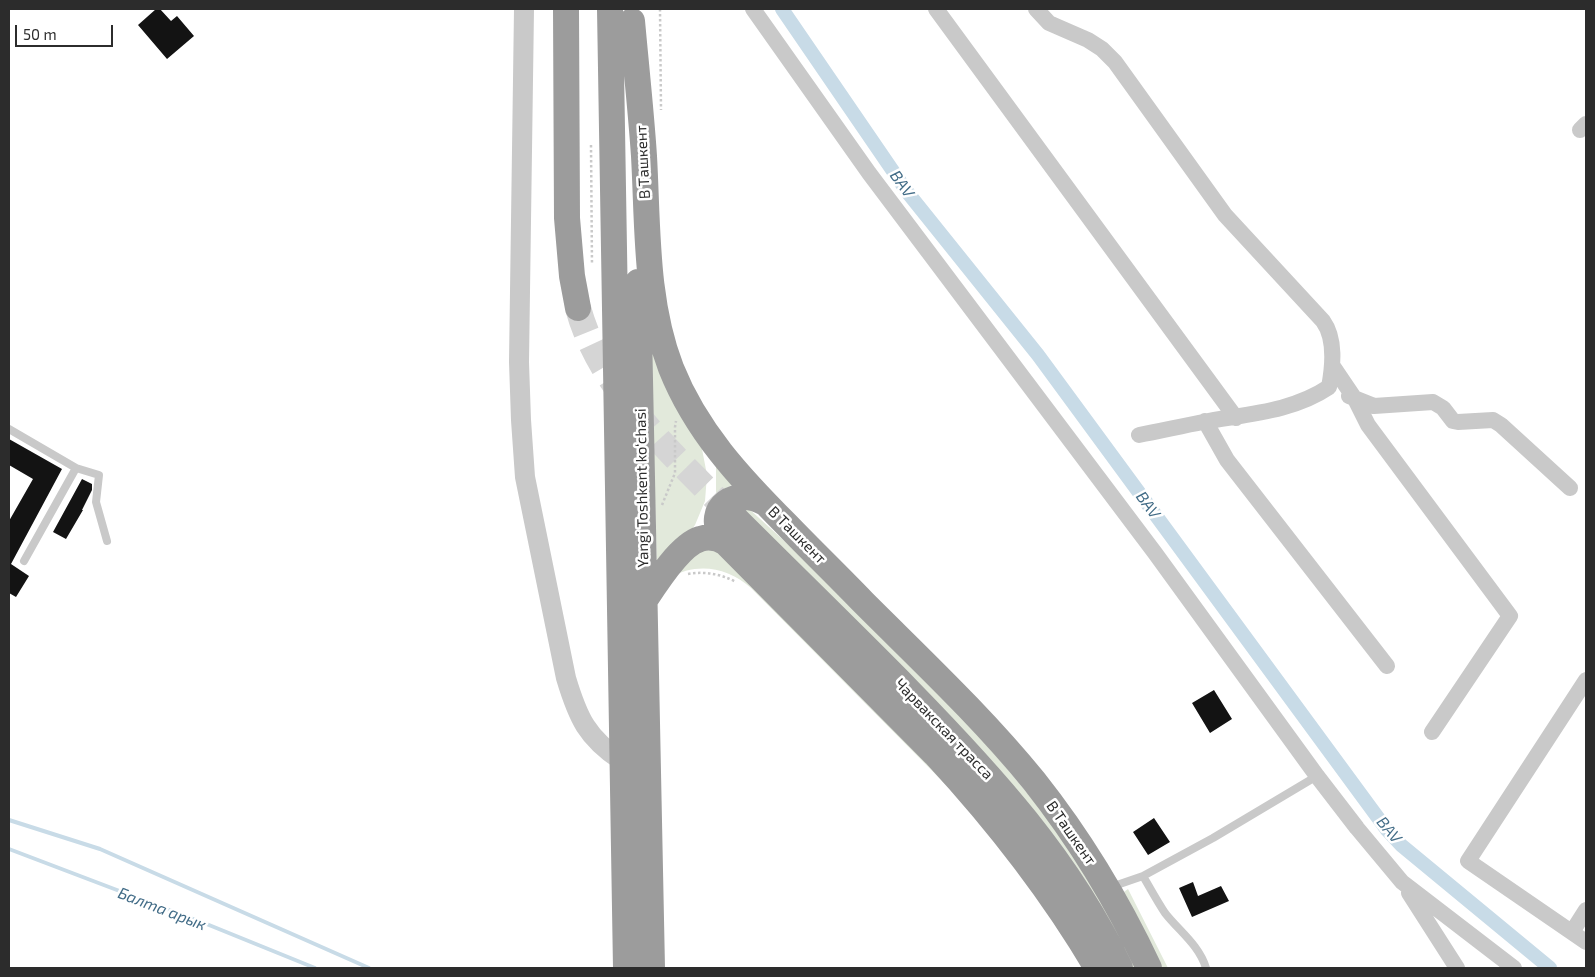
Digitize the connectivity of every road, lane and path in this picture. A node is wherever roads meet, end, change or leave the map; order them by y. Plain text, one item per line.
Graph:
1 (524, 9) edge
2 (566, 9) edge
3 (660, 9) edge
4 (752, 9) edge
5 (936, 9) edge
6 (1036, 9) edge
7 (624, 13) edge
8 (661, 118) dead end
9 (578, 308) tunnel mouth
10 (1332, 365) junction
11 (1329, 387) junction
12 (1355, 399) junction
13 (689, 407) junction
14 (1236, 418) junction
15 (1205, 422) junction
16 (9, 430) edge
17 (1139, 435) dead end
18 (76, 468) junction
19 (1570, 488) dead end
20 (765, 503) junction
21 (660, 510) dead end
22 (734, 517) tunnel mouth
23 (108, 541) dead end
24 (726, 543) junction
25 (24, 562) dead end
26 (683, 576) dead end
27 (741, 585) dead end
28 (645, 600) junction
29 (1387, 666) dead end
30 (1586, 680) edge
31 (1432, 732) dead end
32 (622, 761) junction
33 (1317, 776) junction
34 (1143, 876) junction
35 (1402, 882) junction
36 (1107, 888) junction
37 (1586, 910) edge
38 (1572, 932) junction
39 (1586, 942) edge
40 (626, 968) edge
41 (652, 968) edge
42 (1096, 968) edge
43 (1120, 968) edge
44 (1149, 968) edge
45 (1206, 968) edge
46 (1457, 968) edge
47 (1514, 968) edge

1 - 32 street
2 - 9 highway
3 - 8 path
4 - 33 street
5 - 14 street
6 - 10 street
7 - 13 highway, В Ташкент
7 - 28 highway, Yangi Toshkent ko‘chasi
7 - 32 highway, Yangi Toshkent ko‘chasi
10 - 11 street
10 - 12 street
11 - 12 street
11 - 14 street
12 - 19 street
12 - 31 street
13 - 20 highway, В Ташкент
13 - 21 path
14 - 15 street
15 - 17 street
15 - 29 street
16 - 18 lane
18 - 23 lane
18 - 25 lane
20 - 24 highway
20 - 36 highway, В Ташкент
22 - 43 highway, Чарвакская трасса
24 - 28 highway
24 - 42 highway
26 - 27 path
28 - 41 highway, Yangi Toshkent ko‘chasi
30 - 38 street
32 - 40 highway, Yangi Toshkent ko‘chasi
33 - 34 lane
33 - 35 street
34 - 36 lane
34 - 45 lane
35 - 46 street
35 - 47 street
36 - 44 highway, В Ташкент
37 - 38 street
38 - 39 street

